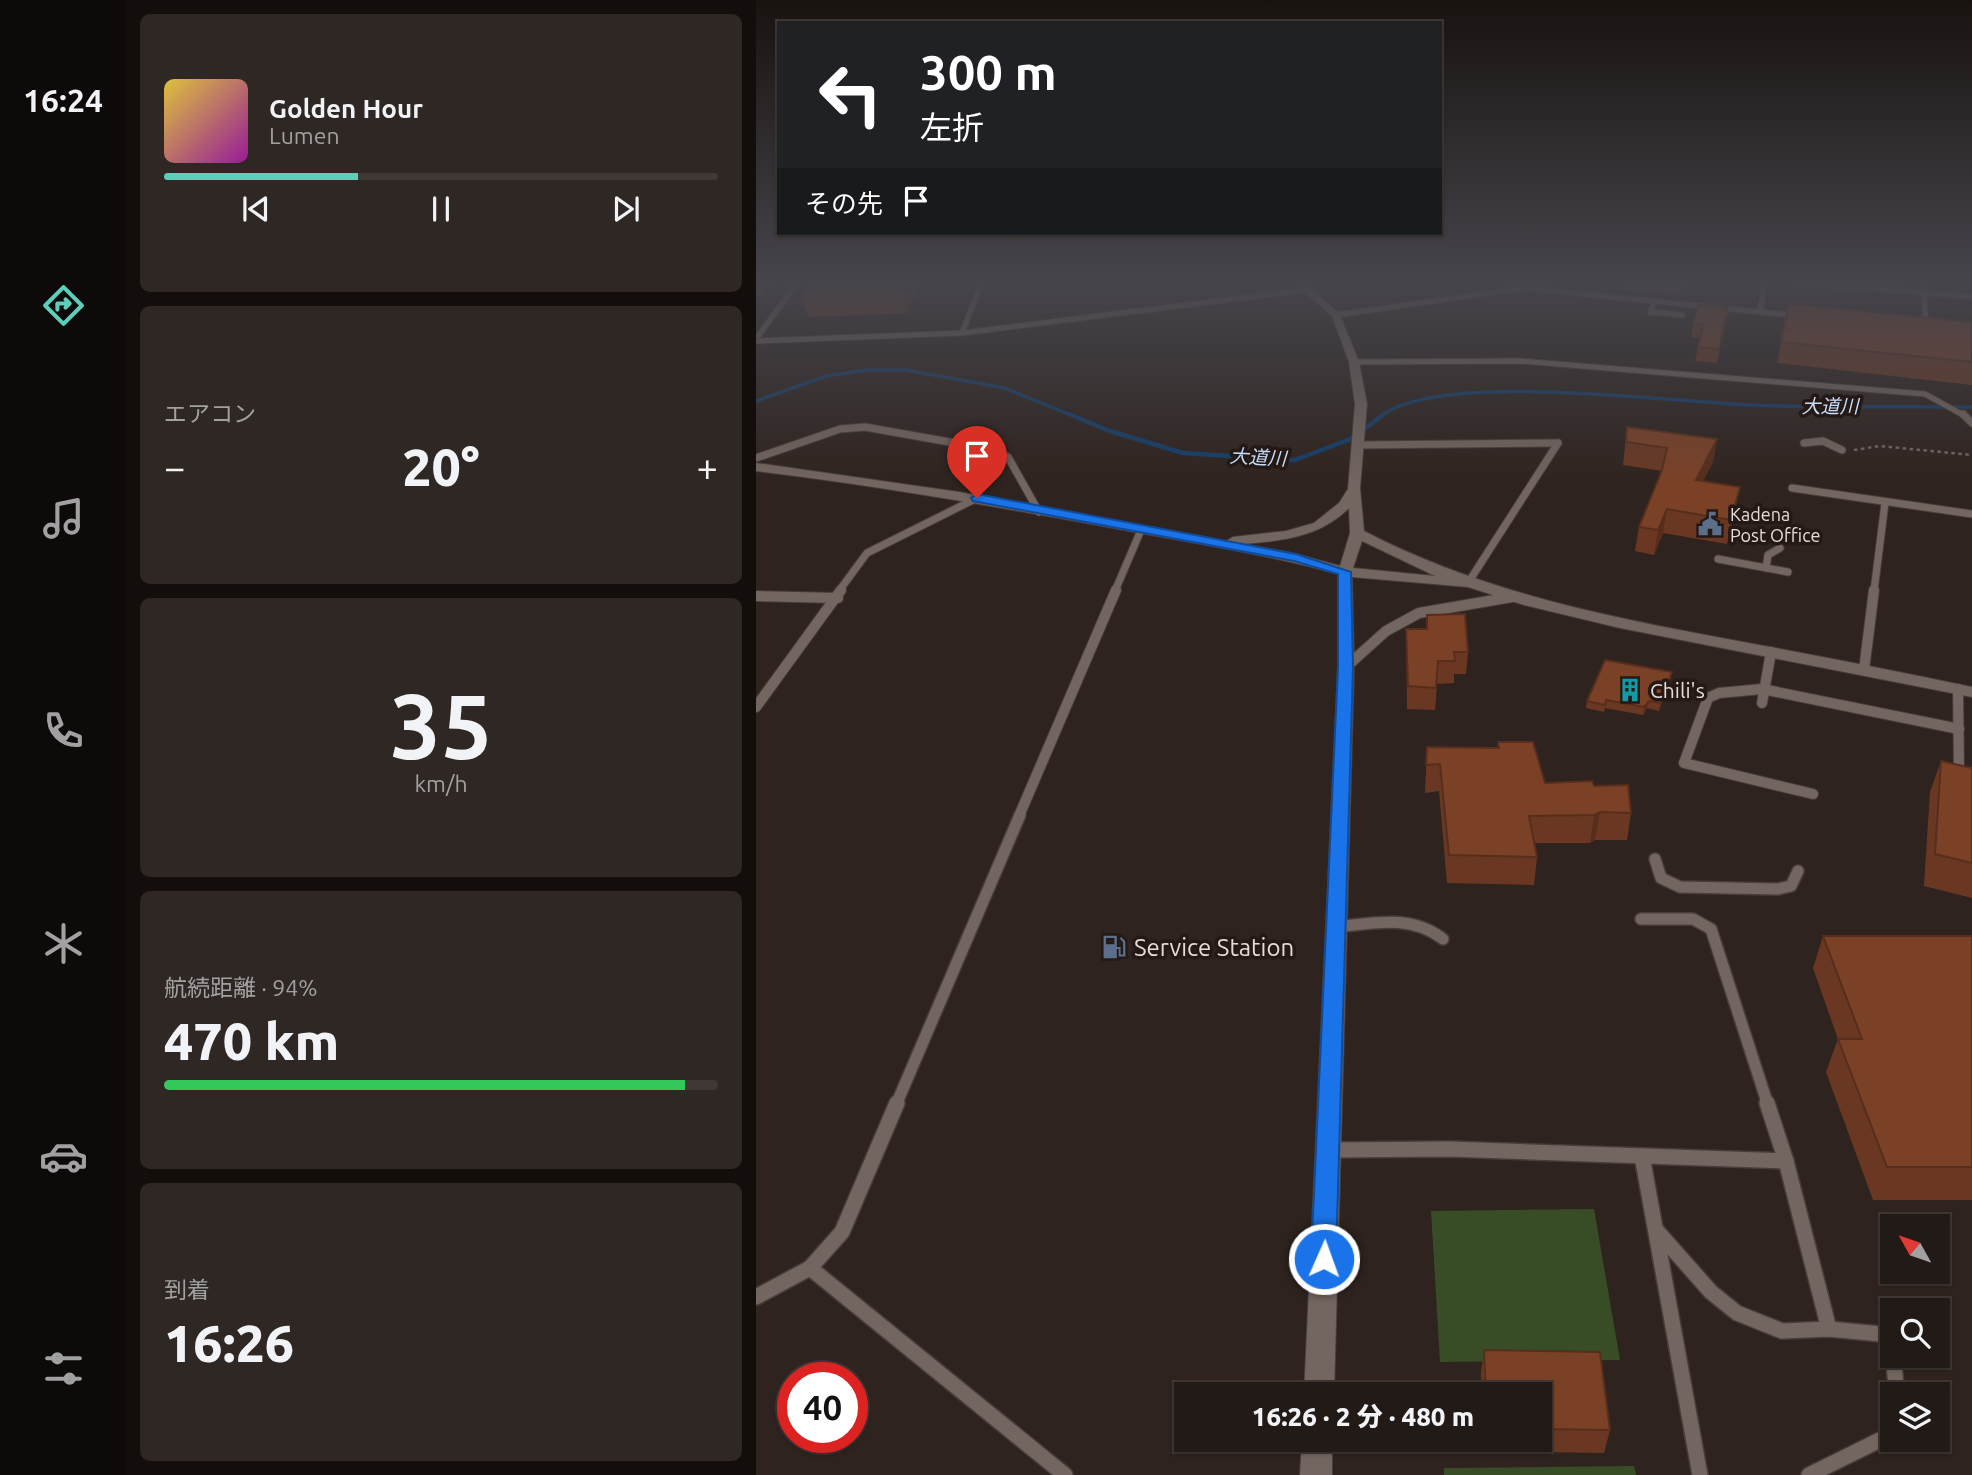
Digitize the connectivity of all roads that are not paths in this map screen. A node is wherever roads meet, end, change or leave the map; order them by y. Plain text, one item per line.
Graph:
1 (1349, 348) edge
2 (1354, 362) junction
3 (1972, 423) edge
4 (1804, 443) dead end
5 (1359, 445) junction
6 (1842, 450) dead end
7 (756, 458) edge
8 (756, 467) edge
9 (1354, 488) junction
10 (1792, 488) dead end
11 (977, 498) junction
12 (1885, 503) junction
13 (1038, 512) junction
14 (1972, 514) edge
15 (1141, 530) junction
16 (1357, 533) junction
17 (1212, 543) junction
18 (1780, 548) dead end
19 (1718, 559) dead end
20 (1766, 568) junction
21 (1345, 572) junction
22 (1788, 572) dead end
23 (1468, 583) junction
24 (756, 596) edge
25 (1512, 597) junction
26 (838, 598) junction
27 (1771, 652) junction
28 (1346, 667) junction
29 (1864, 670) junction
30 (1762, 689) junction
31 (1965, 690) edge
32 (1762, 703) dead end
33 (756, 707) edge
34 (1959, 729) junction
35 (1959, 772) edge
36 (1813, 794) dead end
37 (1655, 859) dead end
38 (1798, 871) dead end
39 (1641, 919) dead end
40 (1336, 927) junction
41 (1443, 939) dead end
42 (1328, 1150) junction
43 (1642, 1156) junction
44 (1786, 1161) junction
45 (1655, 1230) junction
46 (810, 1268) junction
47 (756, 1297) edge
48 (1829, 1329) junction
49 (1880, 1334) edge
50 (1319, 1382) edge
51 (1880, 1440) edge
52 (1317, 1452) edge
53 (1065, 1475) edge
54 (1316, 1475) edge
55 (1700, 1475) edge
56 (1809, 1475) edge

1 - 2 street
2 - 3 lane
2 - 5 street
4 - 6 lane
5 - 9 street
5 - 23 lane
7 - 13 lane
8 - 11 street
9 - 16 street
9 - 17 street
10 - 12 lane
11 - 13 street
11 - 26 lane
12 - 14 lane
12 - 29 lane
13 - 15 street
15 - 17 street
15 - 46 lane
16 - 21 street
16 - 23 street
17 - 21 street
18 - 20 lane
19 - 20 lane
20 - 22 lane
21 - 23 street
21 - 28 street
23 - 25 street
24 - 26 lane
25 - 27 street
25 - 28 lane
26 - 33 lane
27 - 29 street
27 - 30 lane
28 - 40 street
29 - 31 street
30 - 32 lane
30 - 34 lane
30 - 36 lane
31 - 34 lane
34 - 35 lane
37 - 38 lane
39 - 44 lane
40 - 41 lane
40 - 42 street
42 - 43 lane
42 - 50 street
43 - 44 lane
43 - 45 lane
44 - 48 lane
45 - 48 lane
45 - 55 lane
46 - 47 lane
46 - 53 lane
48 - 49 lane
51 - 56 lane
52 - 54 street

